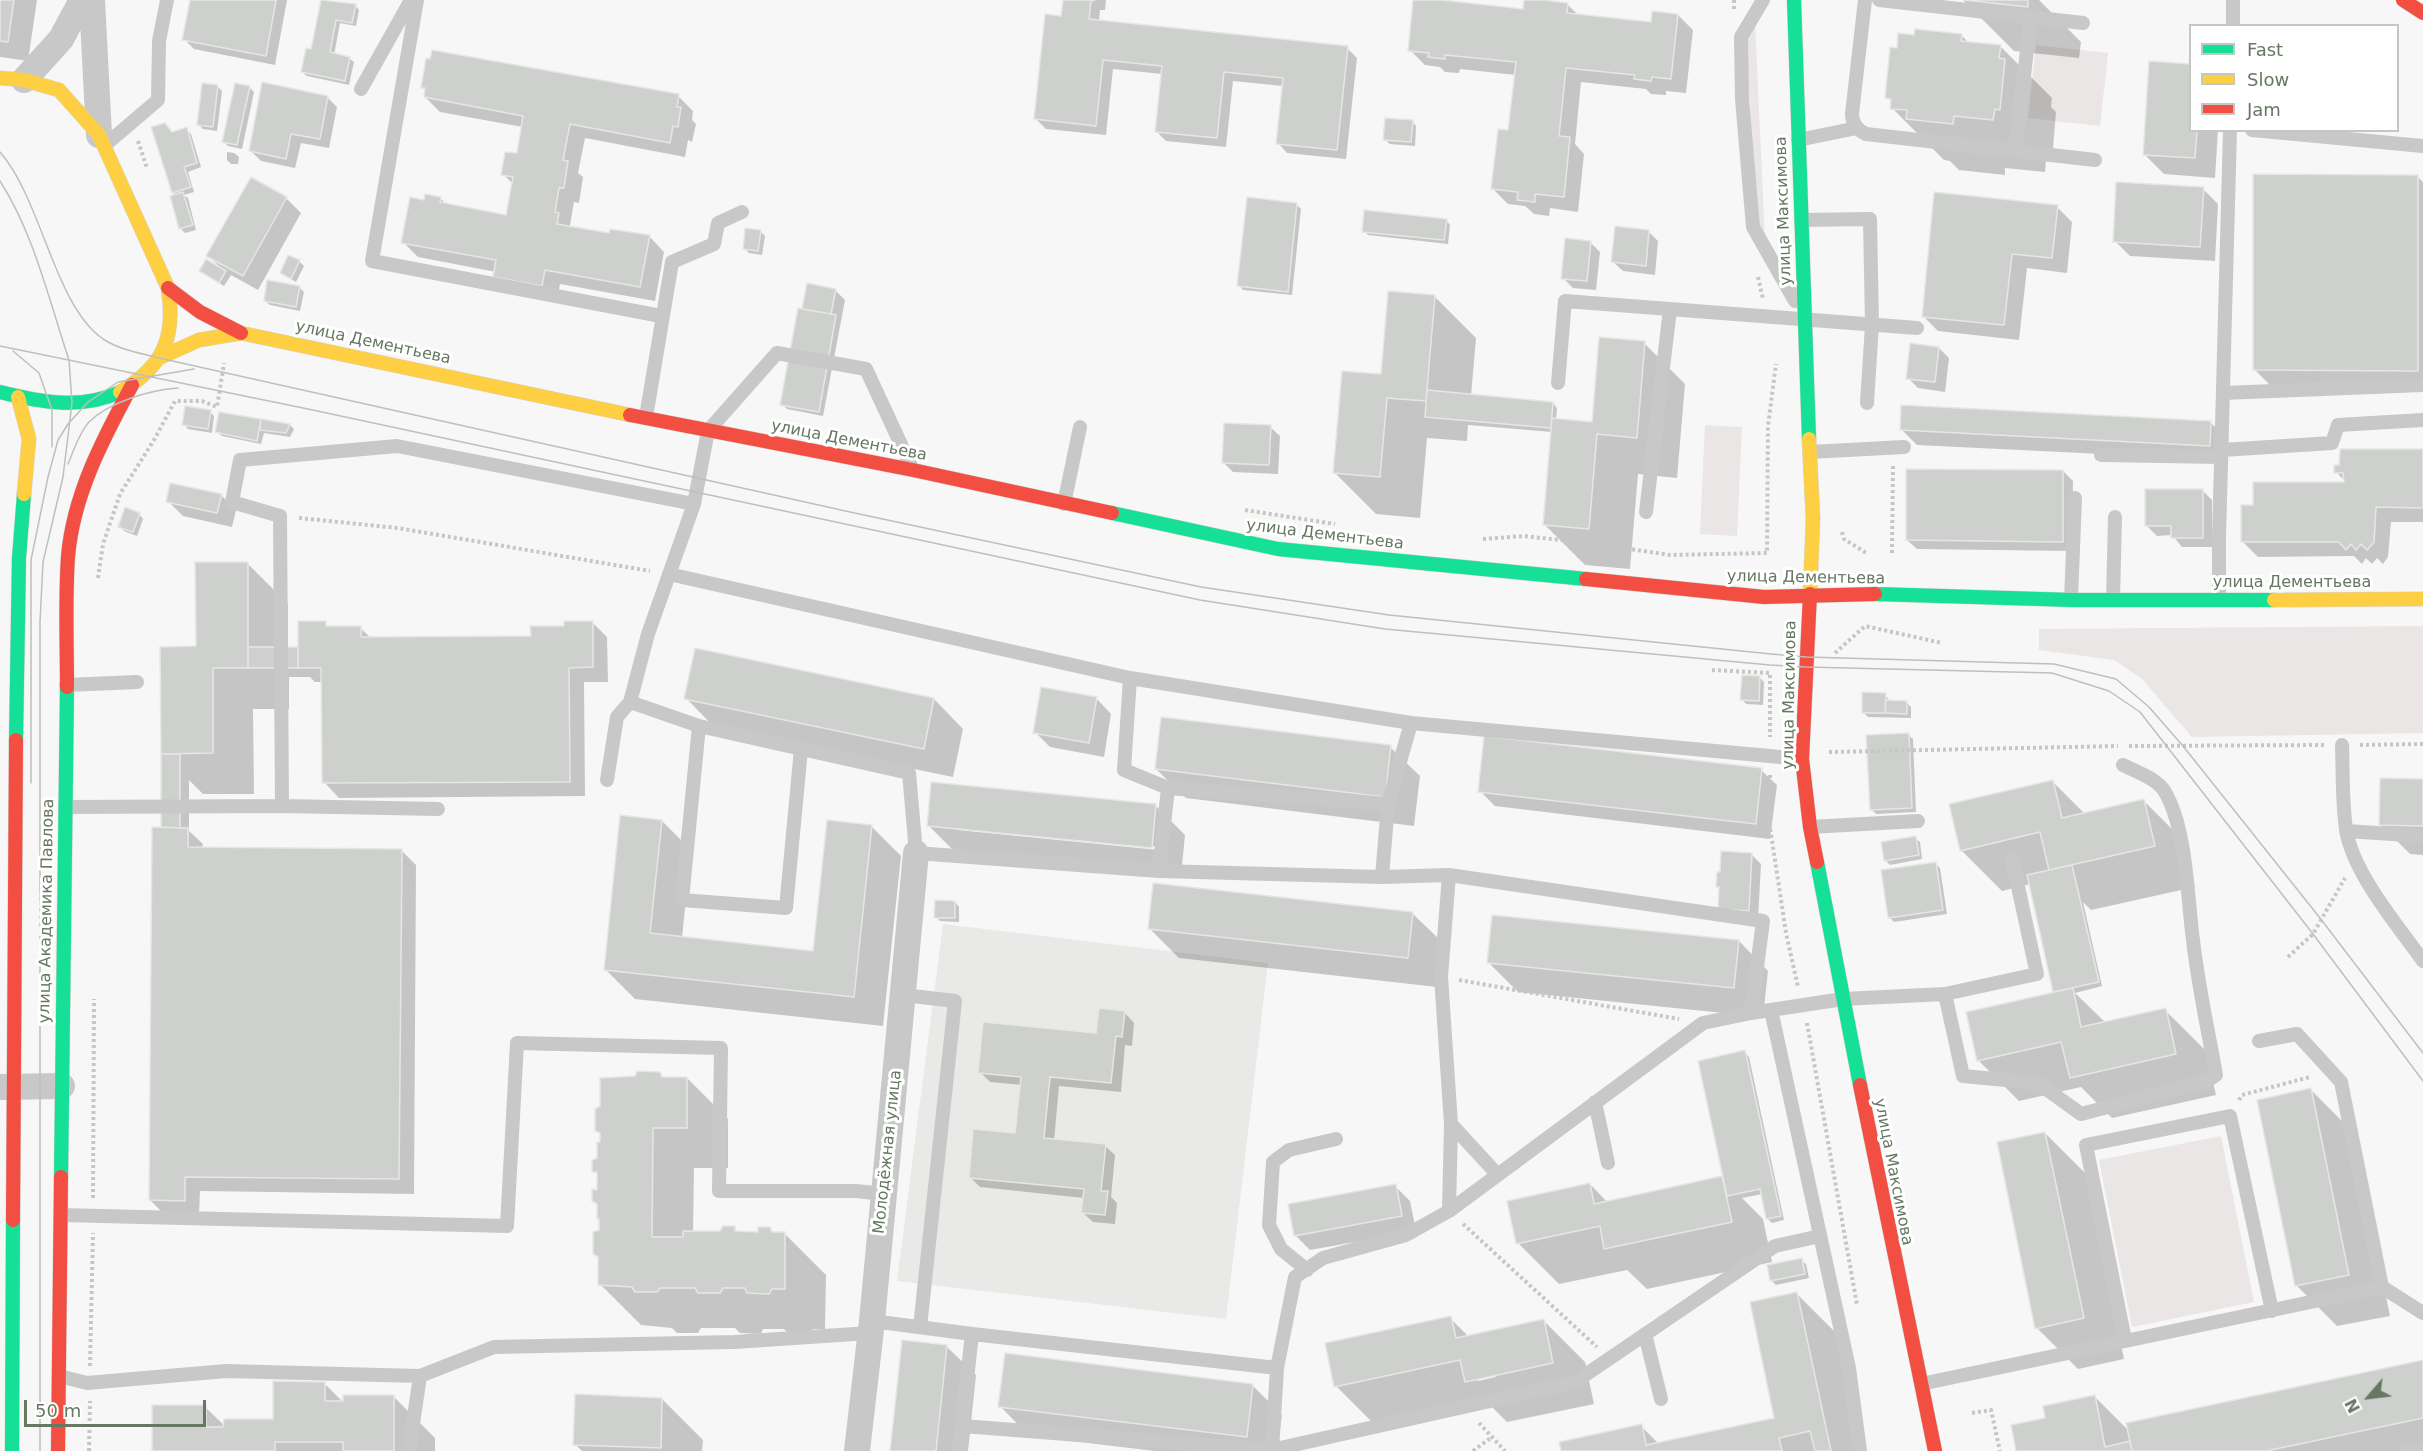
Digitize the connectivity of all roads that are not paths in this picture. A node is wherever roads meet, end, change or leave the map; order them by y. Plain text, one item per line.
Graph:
1 (82, 0) edge
2 (92, 0) edge
3 (167, 0) edge
4 (411, 0) edge
5 (417, 0) edge
6 (1763, 0) edge
7 (1794, 0) edge
8 (1864, 0) edge
9 (1880, 0) edge
10 (2233, 0) edge
11 (2403, 0) edge
12 (2423, 13) edge
13 (2031, 17) junction
14 (2083, 24) dead end
15 (2233, 24) edge
16 (12, 79) edge
17 (361, 89) dead end
18 (1857, 128) junction
19 (2230, 132) edge
20 (2273, 132) edge
21 (102, 140) junction
22 (1798, 140) junction
23 (2423, 146) edge
24 (2015, 151) junction
25 (2095, 160) dead end
26 (742, 212) dead end
27 (1800, 220) junction
28 (168, 288) junction
29 (1670, 309) junction
30 (661, 316) junction
31 (1804, 319) junction
32 (1872, 325) junction
33 (1917, 328) dead end
34 (242, 333) junction
35 (159, 358) junction
36 (1558, 383) dead end
37 (132, 385) junction
38 (2423, 385) edge
39 (0, 392) edge
40 (2223, 393) junction
41 (18, 396) junction
42 (1867, 403) dead end
43 (645, 417) junction
44 (2423, 420) edge
45 (1080, 427) dead end
46 (708, 431) junction
47 (1899, 448) road end
48 (1810, 452) junction
49 (2221, 454) junction
50 (2101, 455) dead end
51 (913, 470) junction
52 (2075, 498) dead end
53 (694, 504) junction
54 (1064, 504) junction
55 (1646, 512) dead end
56 (2115, 517) dead end
57 (669, 574) junction
58 (1810, 594) junction
59 (2423, 599) edge
60 (2071, 600) junction
61 (2113, 600) junction
62 (2219, 600) junction
63 (1130, 678) junction
64 (137, 682) dead end
65 (66, 685) junction
66 (630, 702) junction
67 (1412, 723) junction
68 (699, 726) junction
69 (2342, 745) dead end
70 (801, 749) junction
71 (1802, 759) junction
72 (2123, 765) dead end
73 (607, 780) dead end
74 (1168, 788) junction
75 (1388, 804) junction
76 (282, 806) junction
77 (65, 807) junction
78 (438, 809) dead end
79 (1918, 821) dead end
80 (1810, 827) junction
81 (2346, 831) junction
82 (2423, 836) edge
83 (916, 853) junction
84 (2012, 859) dead end
85 (1159, 871) junction
86 (1449, 875) junction
87 (1382, 877) junction
88 (7, 905) edge
89 (2423, 961) edge
90 (1945, 994) junction
91 (904, 995) junction
92 (1843, 999) junction
93 (1771, 1010) junction
94 (1751, 1013) junction
95 (2259, 1041) dead end
96 (7, 1086) edge
97 (62, 1086) junction
98 (1595, 1102) junction
99 (1451, 1124) junction
100 (1336, 1139) dead end
101 (1608, 1163) dead end
102 (1497, 1174) junction
103 (884, 1194) junction
104 (1449, 1211) junction
105 (61, 1215) junction
106 (1820, 1236) junction
107 (1307, 1270) junction
108 (2382, 1287) junction
109 (2272, 1311) junction
110 (2423, 1313) edge
111 (871, 1327) junction
112 (920, 1327) junction
113 (972, 1334) junction
114 (1646, 1334) junction
115 (2125, 1340) junction
116 (1277, 1368) junction
117 (59, 1376) junction
118 (420, 1376) junction
119 (1919, 1385) junction
120 (1661, 1399) dead end
121 (963, 1426) junction
122 (6, 1430) edge
123 (2423, 1448) edge
124 (1272, 1450) edge
125 (12, 1451) edge
126 (58, 1451) edge
127 (409, 1451) edge
128 (857, 1451) edge
129 (959, 1451) edge
130 (1860, 1451) edge
131 (1935, 1451) edge
132 (2407, 1451) edge

1 - 16 street
2 - 21 street
3 - 21 lane
4 - 17 lane
5 - 30 lane
6 - 31 lane
7 - 22 main road, улица Максимова
8 - 18 lane
9 - 13 lane
10 - 15 lane
11 - 12 main road
13 - 14 lane
13 - 24 lane
16 - 21 main road, улица Дементьева
18 - 22 lane
18 - 24 lane
19 - 40 lane
20 - 23 lane
21 - 28 main road, улица Дементьева
22 - 27 main road, улица Максимова
24 - 25 lane
26 - 30 lane
27 - 31 main road, улица Максимова
27 - 32 lane
28 - 34 main road, улица Дементьева
28 - 35 main road, улица Дементьева
29 - 31 lane
29 - 36 lane
29 - 55 lane
30 - 43 lane
31 - 32 lane
31 - 48 main road, улица Максимова
32 - 33 lane
32 - 42 lane
34 - 35 main road, улица Дементьева
34 - 43 main road, улица Дементьева
35 - 37 main road, улица Дементьева
37 - 41 main road, улица Дементьева
37 - 65 main road, улица Академика Павлова
38 - 40 lane
39 - 41 main road, улица Дементьева
40 - 49 lane
41 - 88 main road, улица Академика Павлова
43 - 46 main road, улица Дементьева
44 - 49 lane
45 - 54 lane
46 - 51 main road, улица Дементьева
46 - 51 lane
46 - 53 lane
47 - 48 lane
48 - 58 main road, улица Максимова
49 - 50 lane
49 - 62 lane
51 - 54 main road, улица Дементьева
52 - 60 lane
53 - 57 lane
53 - 76 lane
54 - 58 main road, улица Дементьева
56 - 61 lane
57 - 63 lane
57 - 66 lane
58 - 60 main road, улица Дементьева
58 - 71 main road, улица Максимова
59 - 62 main road, улица Дементьева
60 - 61 main road, улица Дементьева
61 - 62 main road, улица Дементьева
63 - 67 lane
63 - 74 lane
64 - 65 lane
65 - 77 main road, улица Академика Павлова
66 - 68 lane
66 - 73 lane
67 - 71 lane
67 - 75 lane
68 - 70 lane
68 - 70 lane
69 - 81 lane
70 - 83 lane
71 - 80 main road, улица Максимова
72 - 90 lane
74 - 75 lane
74 - 85 lane
75 - 87 lane
76 - 77 lane
76 - 78 lane
77 - 97 main road, улица Академика Павлова
79 - 80 lane
80 - 92 main road, улица Максимова
81 - 82 lane
81 - 89 lane
83 - 85 lane
83 - 91 street, Молодёжная улица
84 - 90 lane
85 - 87 lane
86 - 87 lane
86 - 94 lane
86 - 99 lane
88 - 96 main road, улица Академика Павлова
90 - 92 lane
91 - 103 street, Молодёжная улица
91 - 112 lane
92 - 93 lane
92 - 119 main road, улица Максимова
93 - 94 lane
93 - 106 lane
94 - 98 lane
95 - 108 lane
96 - 97 street
96 - 122 main road, улица Академика Павлова
97 - 105 main road, улица Академика Павлова
98 - 101 lane
98 - 102 lane
99 - 102 lane
99 - 104 lane
100 - 107 lane
102 - 104 lane
103 - 105 lane
103 - 111 street, Молодёжная улица
104 - 107 lane
105 - 117 main road, улица Академика Павлова
106 - 114 lane
106 - 130 lane
107 - 116 lane
108 - 109 lane
108 - 110 lane
109 - 115 lane
109 - 115 lane
111 - 112 lane
111 - 118 lane
111 - 128 street, Молодёжная улица
112 - 113 lane
113 - 116 lane
113 - 121 lane
114 - 120 lane
114 - 124 lane
115 - 119 lane
116 - 124 lane
117 - 118 lane
117 - 126 main road, улица Академика Павлова
118 - 127 lane
119 - 131 main road, улица Максимова
121 - 124 lane
121 - 129 lane
122 - 125 main road, улица Академика Павлова
123 - 132 lane

